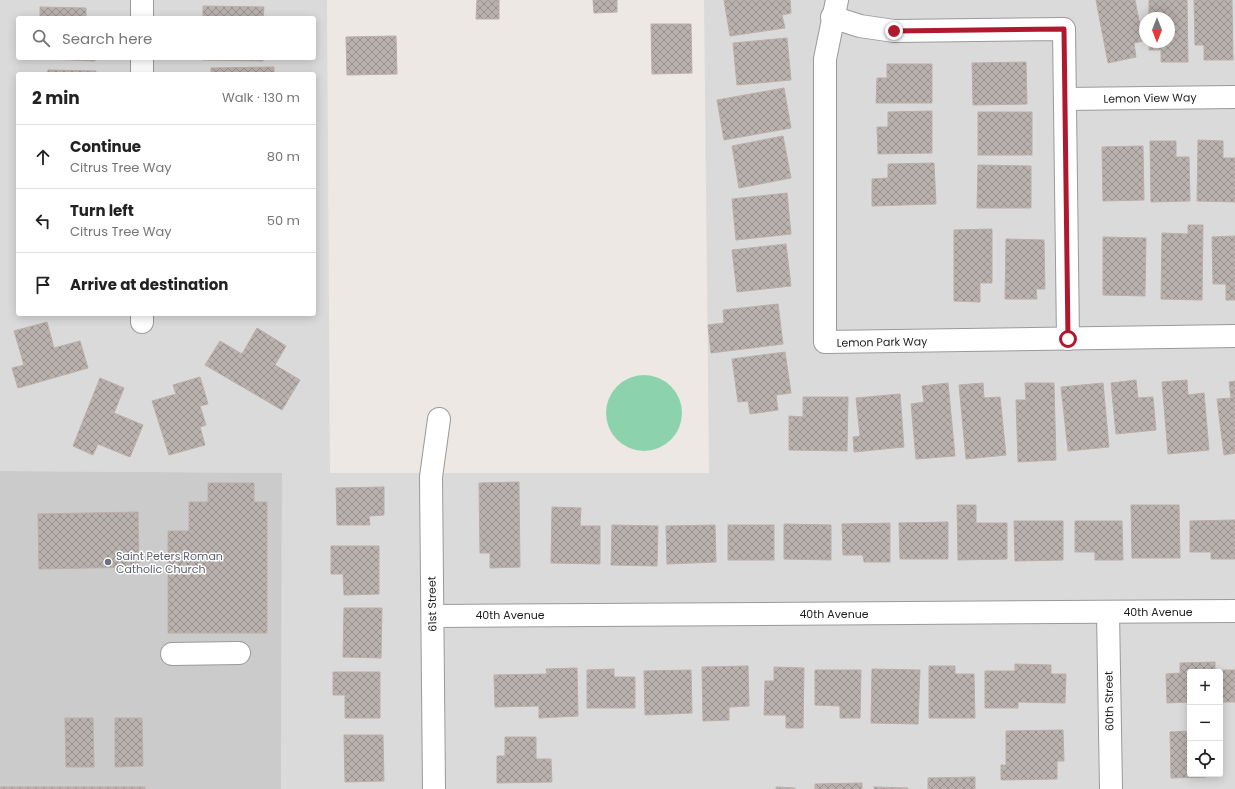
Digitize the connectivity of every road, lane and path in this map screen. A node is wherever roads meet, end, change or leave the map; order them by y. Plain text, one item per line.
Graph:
1 (142, 0) edge
2 (834, 8) edge
3 (142, 16) edge
4 (142, 60) edge
5 (142, 72) edge
6 (1235, 97) edge
7 (1065, 99) junction
8 (1235, 336) edge
9 (1068, 339) junction
10 (439, 419) dead end
11 (1235, 611) edge
12 (1108, 612) junction
13 (433, 616) junction
14 (172, 654) dead end
15 (239, 654) dead end
16 (434, 789) edge
17 (1111, 789) edge

1 - 3 street
2 - 7 street
2 - 9 street, Lemon Park Way
4 - 5 street
6 - 7 street, Lemon View Way
7 - 9 street
8 - 9 street, Lemon Park Way
10 - 13 street, 61st Street
11 - 12 street, 40th Avenue
12 - 13 street, 40th Avenue
12 - 17 street, 60th Street
13 - 16 street, 61st Street
14 - 15 street

